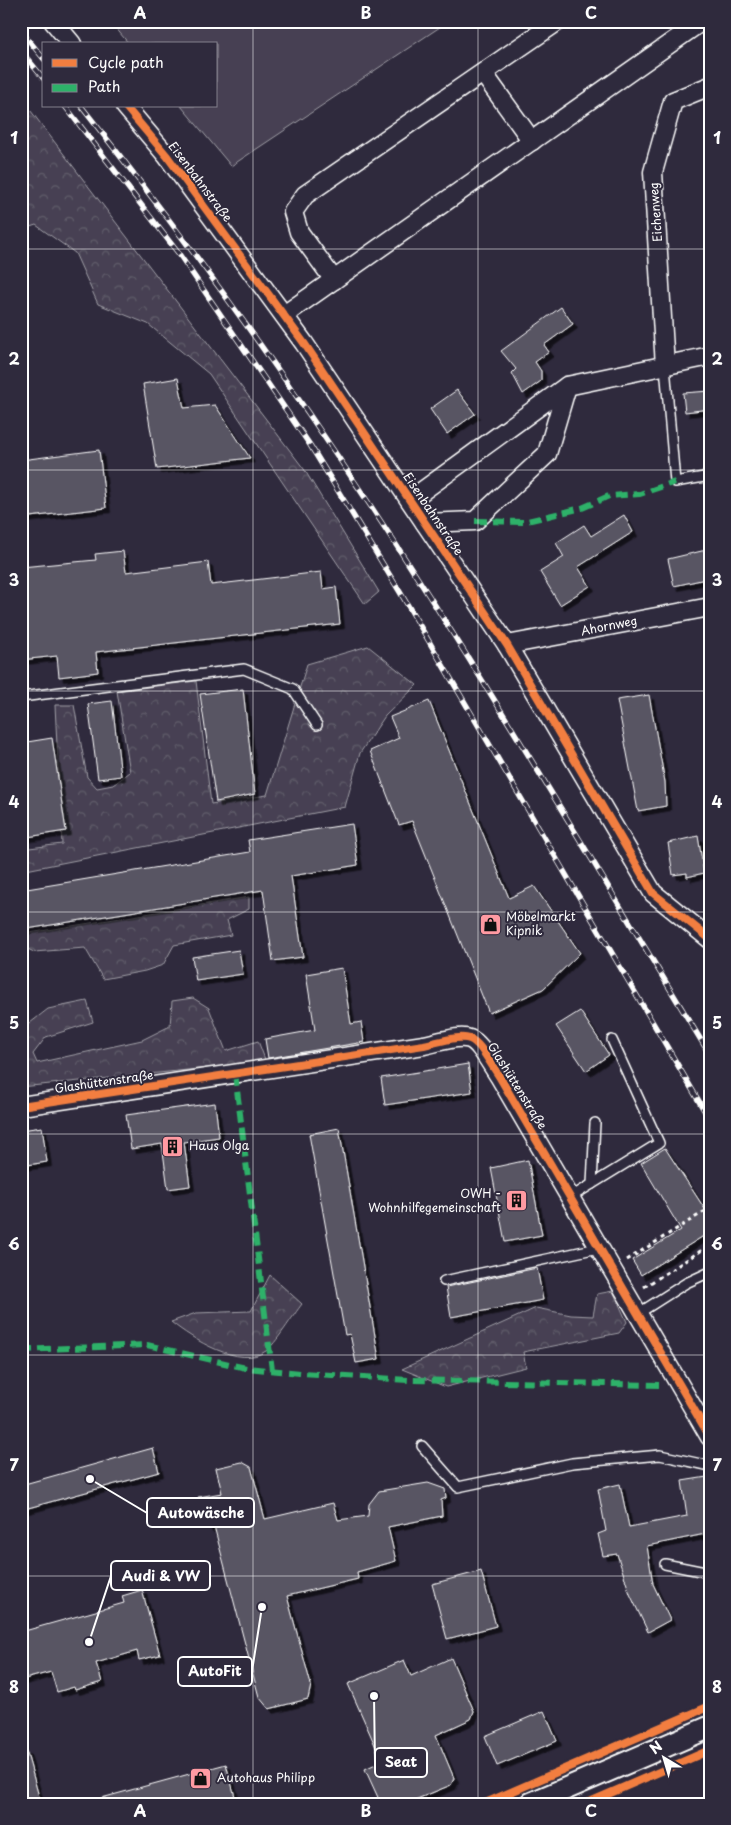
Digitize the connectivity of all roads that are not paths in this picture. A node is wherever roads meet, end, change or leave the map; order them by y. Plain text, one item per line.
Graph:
1 (53, 21) edge
2 (558, 21) edge
3 (702, 21) edge
4 (70, 42) edge
5 (483, 73) junction
6 (710, 86) edge
7 (127, 108) edge
8 (532, 141) junction
9 (334, 280) junction
10 (284, 315) junction
11 (710, 356) edge
12 (665, 366) junction
13 (567, 386) junction
14 (710, 476) edge
15 (410, 500) junction
16 (425, 523) junction
17 (710, 607) edge
18 (508, 644) junction
19 (21, 697) edge
20 (317, 726) dead end
21 (710, 939) edge
22 (612, 1040) dead end
23 (21, 1106) edge
24 (595, 1124) dead end
25 (592, 1184) junction
26 (570, 1197) junction
27 (598, 1248) junction
28 (710, 1272) edge
29 (444, 1281) dead end
30 (639, 1313) junction
31 (710, 1437) edge
32 (422, 1446) dead end
33 (710, 1466) edge
34 (665, 1564) dead end
35 (710, 1573) edge
36 (710, 1727) edge
37 (530, 1804) edge

1 - 4 street
2 - 5 street
3 - 8 street
5 - 8 street
5 - 9 street
6 - 12 street, Eichenweg
7 - 10 street, Eisenbahnstraße
8 - 9 street
9 - 10 street
10 - 15 street, Eisenbahnstraße
11 - 12 street
12 - 13 street
12 - 14 lane
13 - 15 street
13 - 16 street
15 - 16 street, Eisenbahnstraße
16 - 18 street, Eisenbahnstraße
17 - 18 street, Ahornweg
18 - 21 street, Eisenbahnstraße
19 - 20 lane
22 - 25 lane
23 - 26 street, Glashüttenstraße
24 - 25 lane
25 - 26 lane
26 - 27 street, Glashüttenstraße
27 - 29 lane
27 - 30 street, Glashüttenstraße
28 - 30 lane
30 - 31 street, Glashüttenstraße
32 - 33 lane
34 - 35 lane
36 - 37 street

